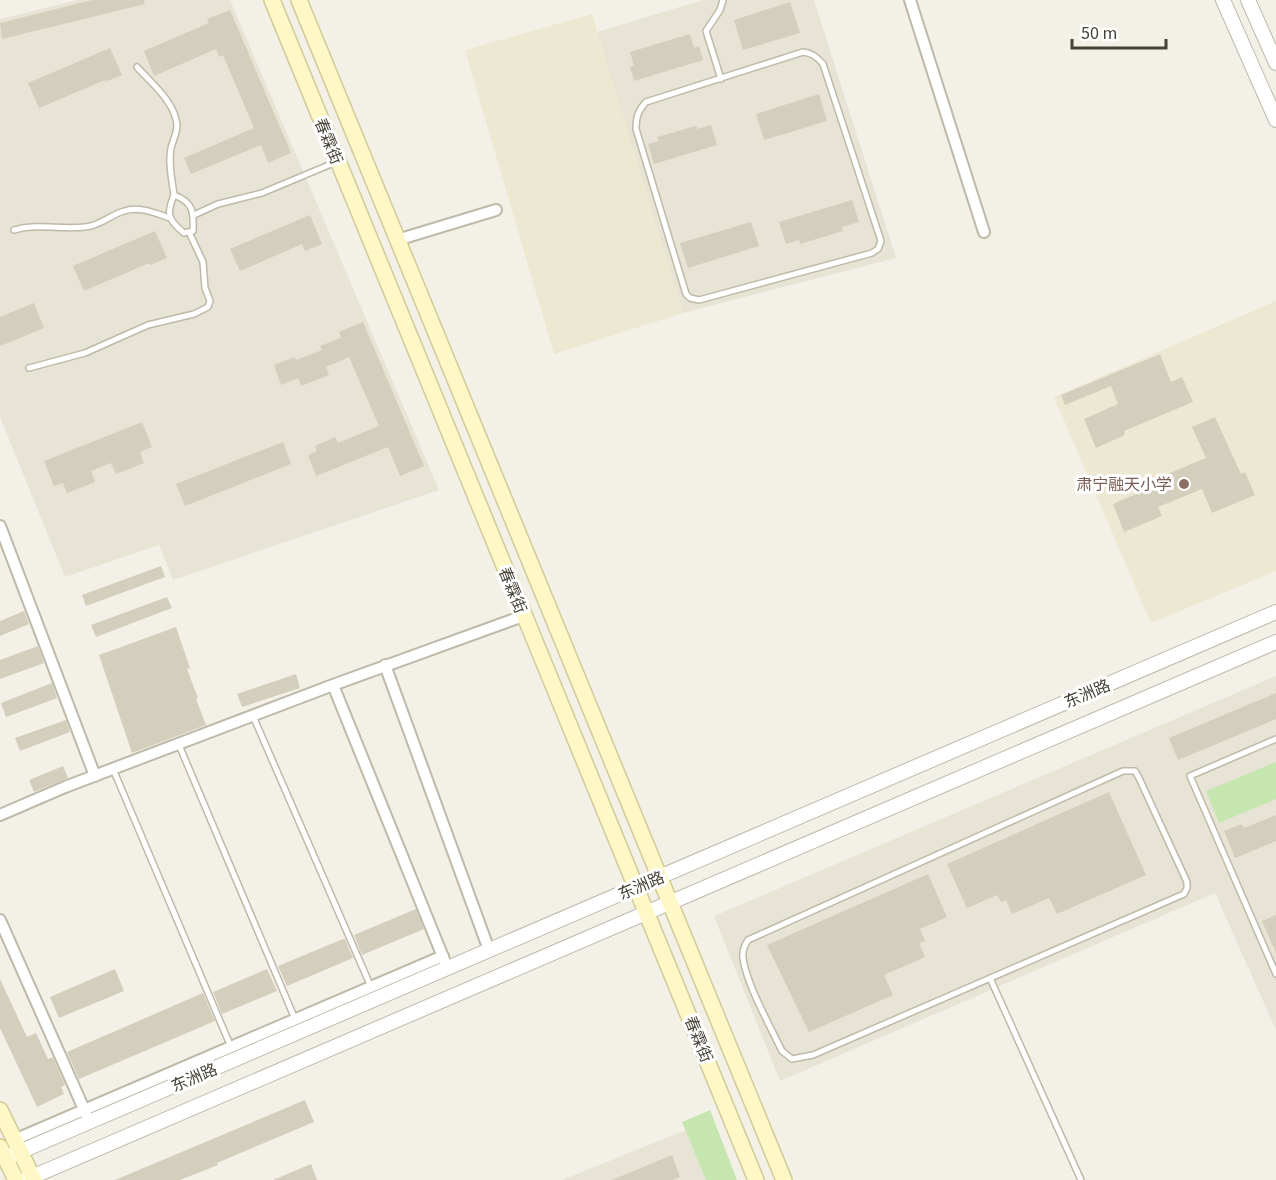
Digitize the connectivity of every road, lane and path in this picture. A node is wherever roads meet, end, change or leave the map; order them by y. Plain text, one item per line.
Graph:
1 (272, 0) edge
2 (299, 0) edge
3 (723, 0) edge
4 (910, 0) edge
5 (1223, 0) edge
6 (1248, 0) edge
7 (1276, 63) edge
8 (137, 67) dead end
9 (721, 79) junction
10 (1276, 120) edge
11 (338, 162) junction
12 (174, 195) junction
13 (496, 210) dead end
14 (194, 215) junction
15 (170, 218) junction
16 (14, 230) dead end
17 (984, 231) dead end
18 (189, 232) junction
19 (397, 240) junction
20 (29, 368) dead end
21 (0, 526) edge
22 (1276, 612) edge
23 (523, 616) junction
24 (1276, 642) edge
25 (385, 665) junction
26 (333, 685) junction
27 (253, 715) junction
28 (1276, 739) edge
29 (178, 744) junction
30 (113, 769) junction
31 (95, 776) junction
32 (0, 815) edge
33 (658, 877) junction
34 (635, 887) junction
35 (669, 903) junction
36 (646, 913) junction
37 (0, 920) edge
38 (489, 950) junction
39 (445, 962) junction
40 (1276, 974) edge
41 (990, 978) junction
42 (371, 987) junction
43 (295, 1019) junction
44 (231, 1047) junction
45 (0, 1110) edge
46 (86, 1116) junction
47 (17, 1146) junction
48 (3, 1153) edge
49 (30, 1179) edge
50 (16, 1180) edge
51 (756, 1180) edge
52 (784, 1180) edge
53 (1081, 1180) edge

1 - 11 main road, 春霖街
2 - 19 main road, 春霖街
3 - 9 lane
4 - 17 street
5 - 10 street
6 - 7 street
8 - 12 lane
9 - 9 lane
11 - 14 lane
11 - 23 main road, 春霖街
12 - 14 lane
12 - 15 lane
13 - 19 street
14 - 18 lane
15 - 16 lane
15 - 18 lane
18 - 20 lane
19 - 33 main road, 春霖街
21 - 31 street
22 - 33 street, 东洲路
23 - 25 street
23 - 34 main road, 春霖街
24 - 35 street, 东洲路
25 - 26 street
25 - 38 street
26 - 27 street
26 - 39 street
27 - 29 street
27 - 42 lane
28 - 40 lane
29 - 30 street
29 - 43 lane
30 - 31 street
30 - 44 lane
31 - 32 street
33 - 34 street, 东洲路
33 - 35 main road, 春霖街
34 - 36 main road, 春霖街
34 - 38 street, 东洲路
35 - 36 street, 东洲路
35 - 52 main road, 春霖街
36 - 49 street, 东洲路
36 - 51 main road, 春霖街
37 - 46 street
38 - 39 street, 东洲路
39 - 42 street
39 - 46 street, 东洲路
41 - 41 lane
41 - 53 lane
42 - 43 street
43 - 44 street
44 - 46 street
45 - 47 main road
46 - 47 street, 东洲路
47 - 48 street, 东洲路
47 - 49 main road
48 - 50 main road

